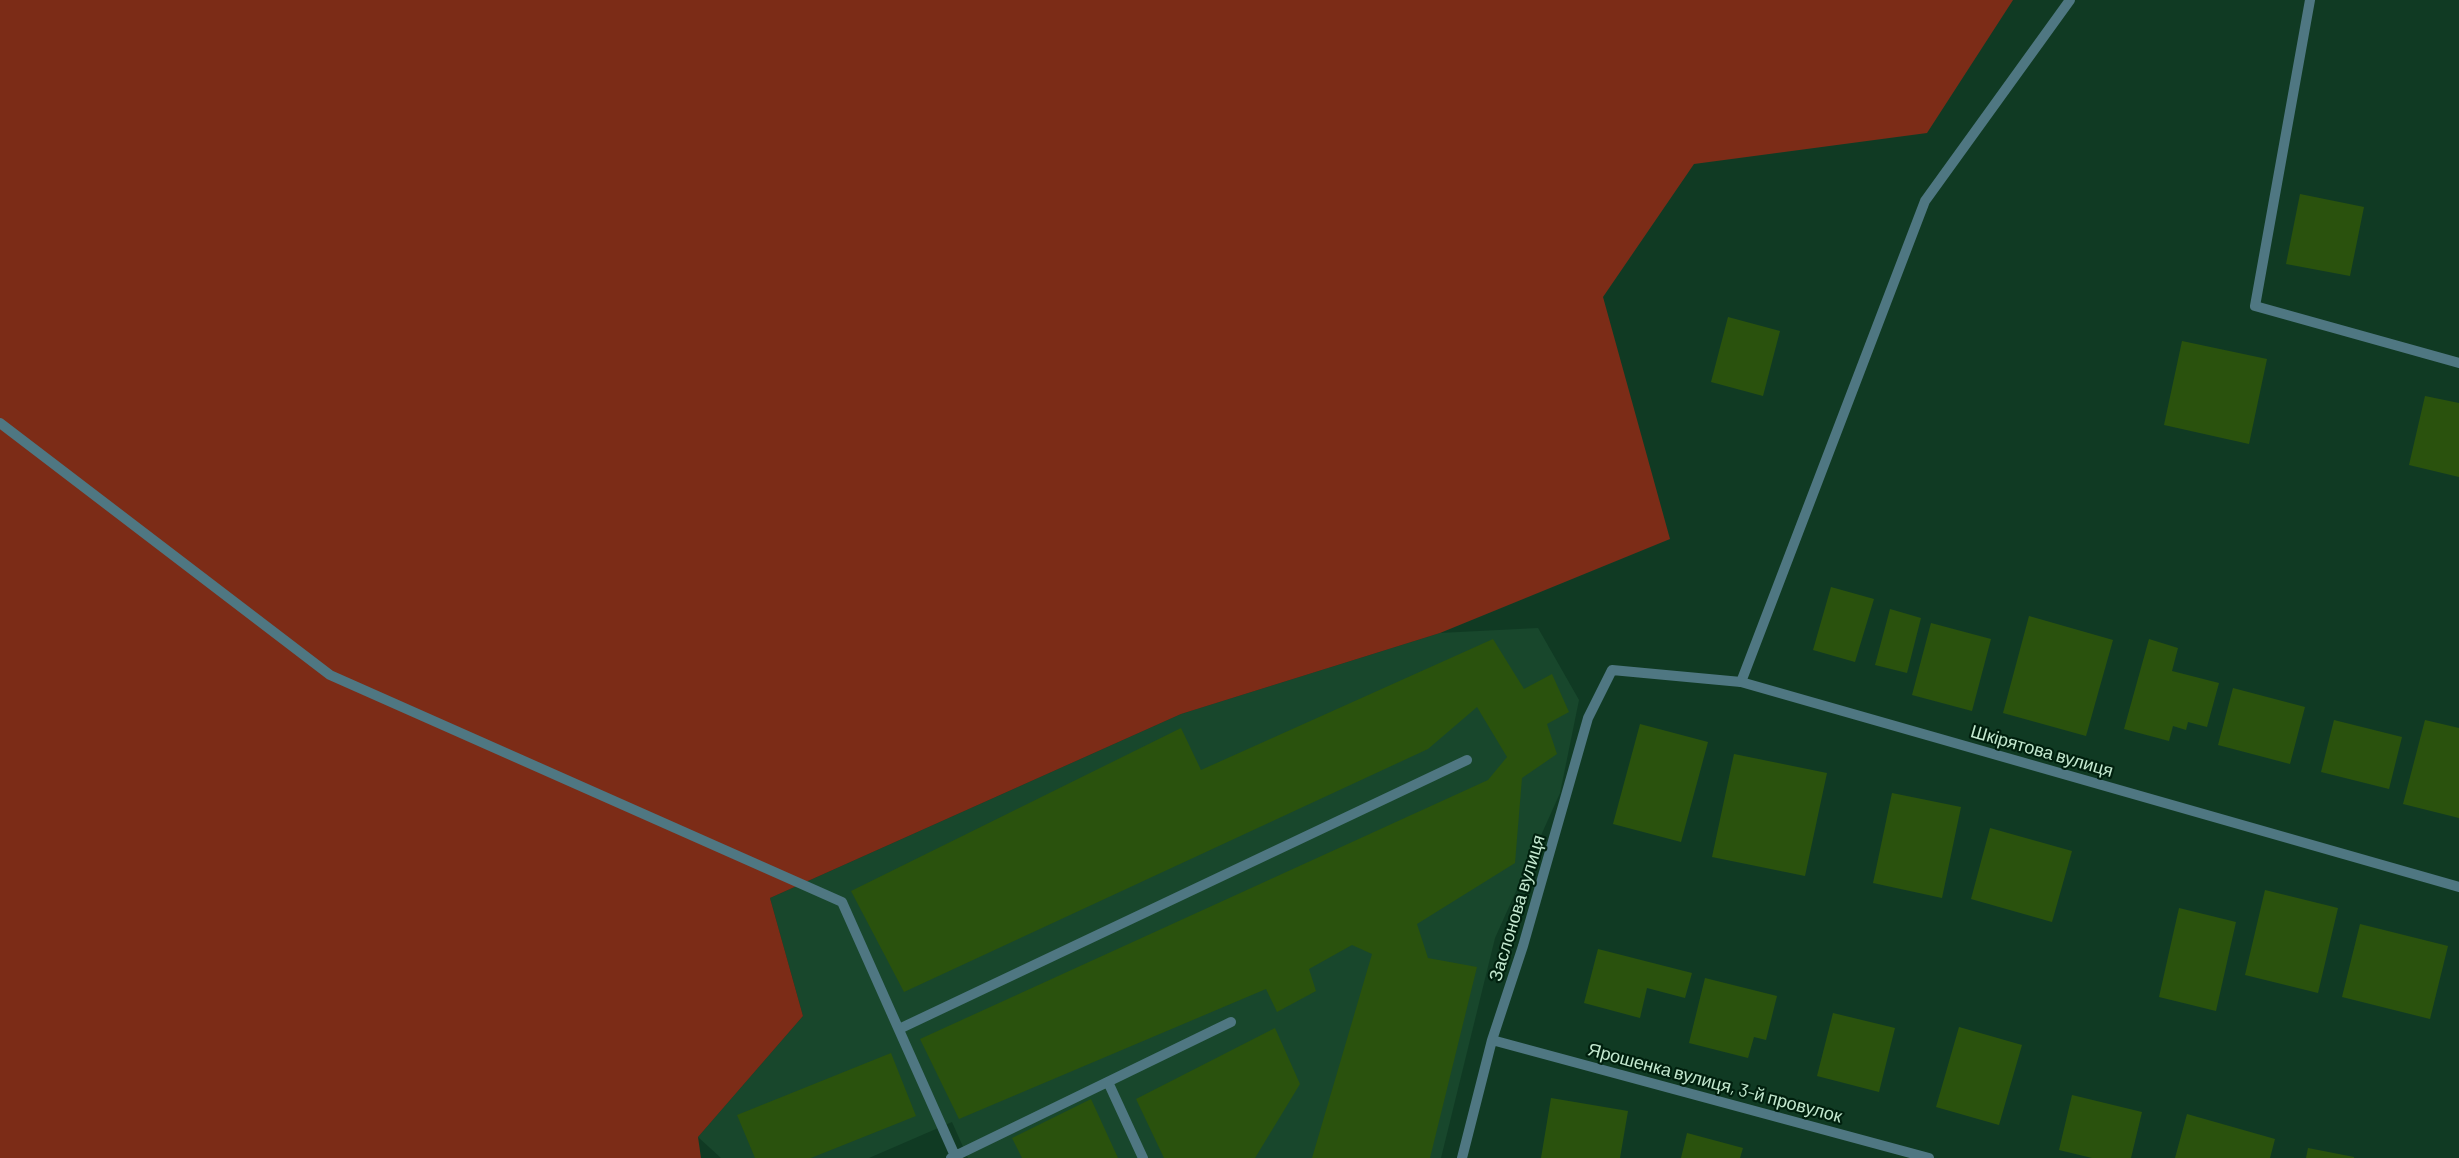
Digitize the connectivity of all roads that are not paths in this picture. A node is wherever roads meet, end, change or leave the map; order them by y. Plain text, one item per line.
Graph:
1 (2070, 0) edge
2 (2310, 0) edge
3 (2459, 363) edge
4 (0, 423) edge
5 (1612, 670) joint
6 (1741, 682) junction
7 (1467, 760) dead end
8 (2459, 887) edge
9 (1231, 1022) dead end
10 (899, 1029) junction
11 (1492, 1040) junction
12 (1108, 1082) junction
13 (954, 1157) edge
14 (1143, 1158) edge
15 (1462, 1158) edge
16 (1929, 1158) edge

1 - 6 street
2 - 3 street
4 - 10 street
5 - 6 street, Шкірятова вулиця
5 - 11 street, Заслонова вулиця
6 - 8 street, Шкірятова вулиця
7 - 10 street
9 - 12 street
10 - 13 street
11 - 15 street, Заслонова вулиця
11 - 16 street, Ярошенка вулиця, 3-й провулок
12 - 13 street
12 - 14 street

